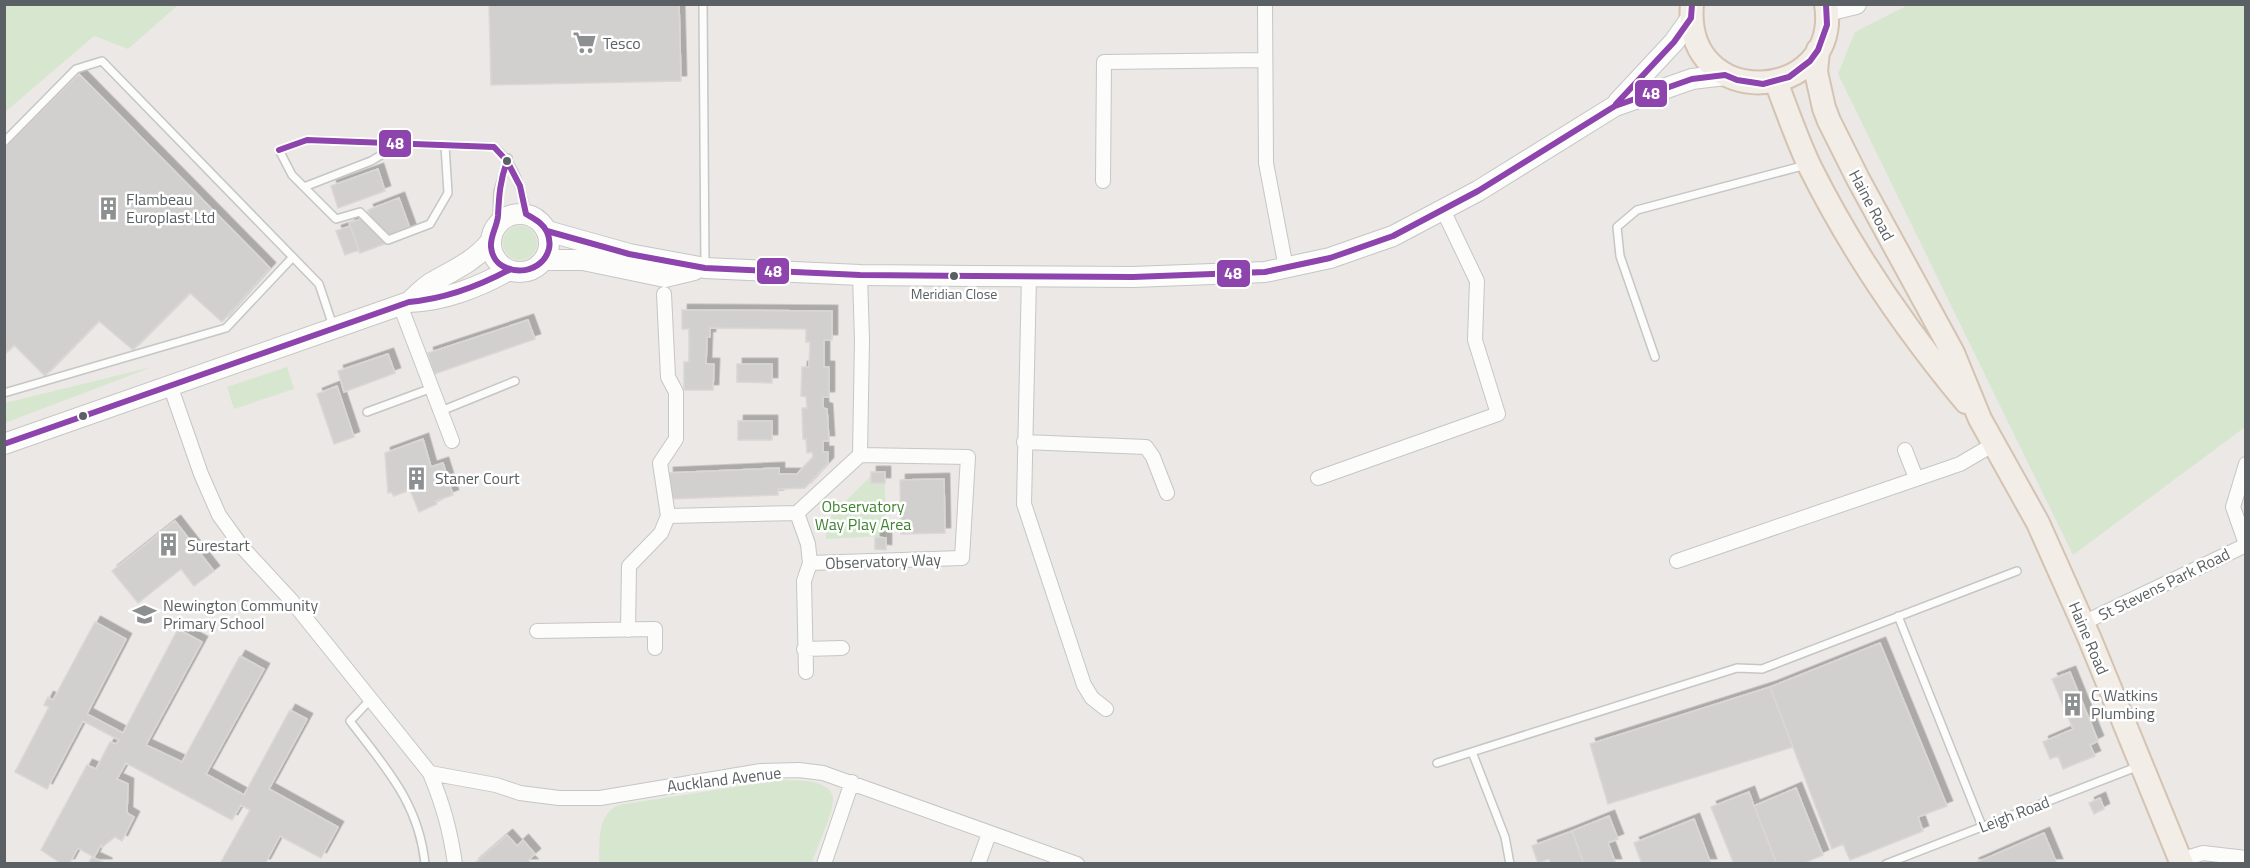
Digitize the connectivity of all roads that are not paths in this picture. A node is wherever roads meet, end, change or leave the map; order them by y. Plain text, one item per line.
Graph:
1 (703, 4) edge
2 (1265, 4) edge
3 (1856, 4) edge
4 (1827, 8) edge
5 (1691, 11) edge
6 (1818, 50) junction
7 (1264, 60) junction
8 (1725, 75) junction
9 (1776, 82) junction
10 (1614, 106) junction
11 (4, 142) edge
12 (398, 145) junction
13 (445, 146) junction
14 (508, 158) junction
15 (1809, 164) junction
16 (1103, 181) dead end
17 (304, 187) junction
18 (1443, 210) junction
19 (526, 214) junction
20 (547, 231) junction
21 (494, 233) junction
22 (292, 258) junction
23 (544, 260) junction
24 (705, 268) junction
25 (1286, 268) junction
26 (509, 270) junction
27 (860, 274) junction
28 (1029, 276) junction
29 (664, 294) dead end
30 (405, 304) junction
31 (334, 328) junction
32 (1655, 357) dead end
33 (515, 381) dead end
34 (170, 385) junction
35 (432, 388) junction
36 (4, 393) edge
37 (441, 411) junction
38 (367, 412) dead end
39 (1980, 419) junction
40 (452, 441) dead end
41 (1024, 442) junction
42 (4, 444) edge
43 (1994, 444) junction
44 (1905, 450) dead end
45 (860, 455) junction
46 (2246, 464) edge
47 (1318, 478) dead end
48 (1916, 478) junction
49 (1167, 493) dead end
50 (797, 513) junction
51 (668, 516) junction
52 (2246, 544) edge
53 (1677, 561) dead end
54 (810, 563) junction
55 (2017, 571) dead end
56 (1898, 616) junction
57 (2083, 623) junction
58 (628, 630) junction
59 (537, 631) dead end
60 (655, 648) dead end
61 (842, 648) dead end
62 (804, 649) junction
63 (806, 672) dead end
64 (370, 700) junction
65 (1106, 709) dead end
66 (1472, 752) junction
67 (1437, 763) dead end
68 (2141, 765) junction
69 (430, 773) junction
70 (852, 782) junction
71 (1982, 826) junction
72 (989, 834) junction
73 (2246, 858) edge
74 (2181, 862) edge
75 (425, 864) edge
76 (455, 864) edge
77 (824, 864) edge
78 (978, 864) edge
79 (1077, 864) edge
80 (1510, 864) edge
81 (1886, 864) edge

1 - 24 lane
2 - 7 street
3 - 4 main road
4 - 6 main road
5 - 8 main road
5 - 10 main road
6 - 9 main road
6 - 39 main road, Haine Road
7 - 16 street
7 - 25 street
8 - 9 main road
8 - 10 main road
9 - 15 main road, Haine Road
10 - 18 main road
11 - 22 lane
12 - 13 lane
12 - 17 lane
12 - 17 lane
13 - 14 lane
13 - 17 lane
14 - 19 lane
14 - 21 lane
15 - 32 lane
15 - 39 main road, Haine Road
18 - 25 main road
18 - 47 street
19 - 20 main road
19 - 21 main road
20 - 23 main road
20 - 24 main road
21 - 26 main road
21 - 30 main road
22 - 31 lane
22 - 36 lane
23 - 24 main road
23 - 26 main road
24 - 27 main road
25 - 28 main road
26 - 30 main road
27 - 28 main road
27 - 45 street
28 - 41 street
29 - 51 street
30 - 31 main road
30 - 35 street
31 - 34 main road
33 - 37 lane
34 - 42 main road
34 - 64 street
35 - 37 street
35 - 38 lane
37 - 40 street
39 - 43 main road, Haine Road
41 - 49 street
41 - 65 street
43 - 48 street
43 - 57 main road, Haine Road
44 - 48 street
45 - 50 street
45 - 54 street, Observatory Way
46 - 52 street, St Stevens Park Road
48 - 53 street
50 - 51 street
50 - 54 street
51 - 58 street
52 - 57 street, St Stevens Park Road
54 - 62 street
55 - 56 lane
56 - 66 lane
56 - 71 lane
57 - 68 main road, Haine Road
58 - 59 street
58 - 60 street
61 - 62 street
62 - 63 street
64 - 69 street
64 - 75 lane
66 - 67 lane
66 - 80 lane
68 - 71 lane, Leigh Road
68 - 74 main road, Haine Road
69 - 70 street, Auckland Avenue
69 - 76 street
70 - 72 street, Auckland Avenue
70 - 77 street
71 - 81 lane, Leigh Road
72 - 78 street
72 - 79 street, Auckland Avenue
73 - 74 street

